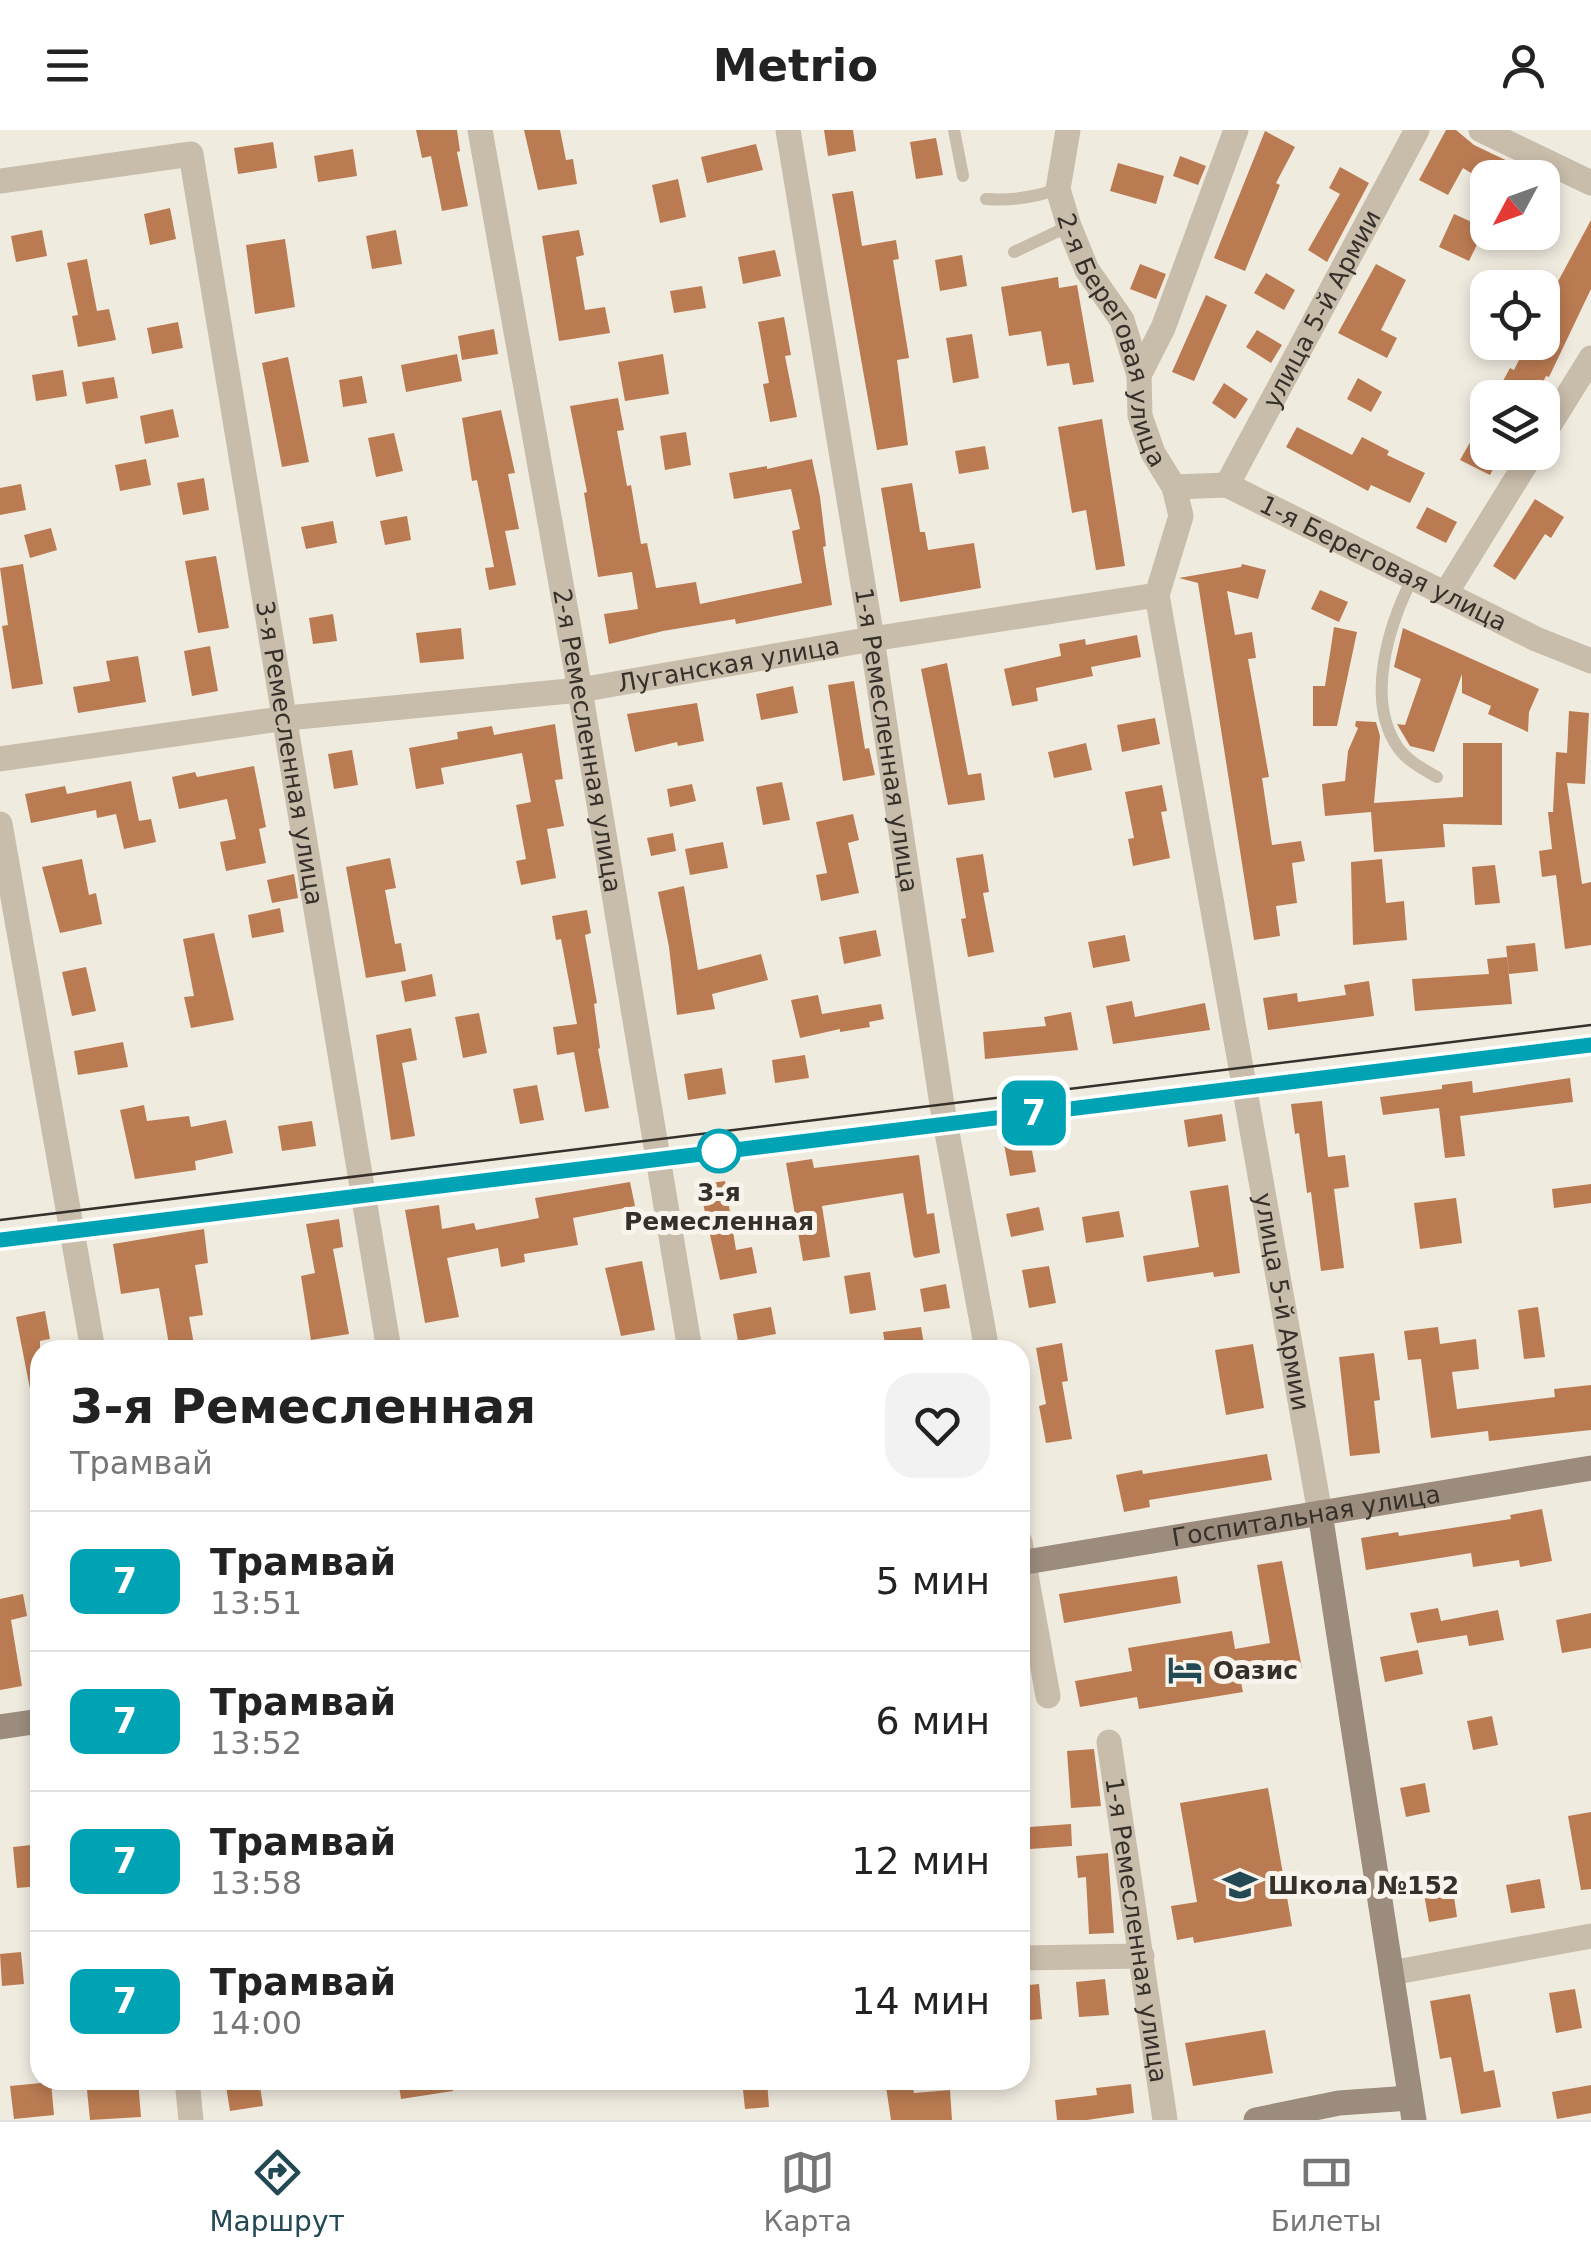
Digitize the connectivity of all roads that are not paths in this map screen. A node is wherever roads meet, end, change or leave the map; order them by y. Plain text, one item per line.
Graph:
1 (480, 130) edge
2 (788, 130) edge
3 (954, 130) edge
4 (1068, 130) edge
5 (1236, 130) edge
6 (1417, 130) edge
7 (1480, 130) edge
8 (963, 176) dead end
9 (0, 181) edge
10 (1591, 183) edge
11 (1058, 189) junction
12 (986, 199) dead end
13 (1069, 226) junction
14 (1014, 252) dead end
15 (1591, 358) edge
16 (1139, 375) junction
17 (1560, 408) edge
18 (1522, 470) edge
19 (1227, 485) junction
20 (1174, 487) junction
21 (1413, 576) junction
22 (1446, 593) junction
23 (1157, 595) junction
24 (872, 638) junction
25 (1591, 660) edge
26 (580, 690) junction
27 (287, 718) junction
28 (0, 759) edge
29 (1437, 777) dead end
30 (0, 824) edge
31 (91, 1340) edge
32 (387, 1340) edge
33 (688, 1340) edge
34 (985, 1340) edge
35 (1591, 1468) edge
36 (1320, 1513) junction
37 (1030, 1555) edge
38 (1030, 1603) edge
39 (1048, 1696) dead end
40 (30, 1723) edge
41 (0, 1728) edge
42 (1109, 1742) dead end
43 (1591, 1936) edge
44 (1142, 1956) junction
45 (1030, 1958) edge
46 (1391, 1972) junction
47 (188, 2090) edge
48 (1412, 2109) edge
49 (191, 2120) edge
50 (1165, 2120) edge
51 (1256, 2120) edge

1 - 26 street, 2-я Ремесленная улица
2 - 24 street, 1-я Ремесленная улица
3 - 8 lane
4 - 11 street, 2-я Береговая улица
5 - 16 street
6 - 19 street, улица 5-й Армии
7 - 10 street
9 - 27 street, 3-я Ремесленная улица
11 - 12 lane
11 - 13 street, 2-я Береговая улица
13 - 14 lane
13 - 16 street, 2-я Береговая улица
15 - 17 street
16 - 20 street, 2-я Береговая улица
18 - 22 street
19 - 20 street, 1-я Береговая улица
19 - 21 street, 1-я Береговая улица
20 - 23 street, улица 5-й Армии
21 - 22 street, 1-я Береговая улица
21 - 29 lane
22 - 25 street, 1-я Береговая улица
23 - 24 street, Луганская улица
23 - 36 street, улица 5-й Армии
24 - 26 street, Луганская улица
24 - 34 street, 1-я Ремесленная улица
26 - 27 street, Луганская улица
26 - 33 street, 2-я Ремесленная улица
27 - 28 street, Луганская улица
27 - 32 street, 3-я Ремесленная улица
30 - 31 street
35 - 36 street, Госпитальная улица
36 - 37 street, Госпитальная улица
36 - 46 street, улица 5-й Армии
38 - 39 street
40 - 41 street
42 - 44 street, 1-я Ремесленная улица
43 - 46 street
44 - 45 street
44 - 50 street, 1-я Ремесленная улица
46 - 48 street, улица 5-й Армии
47 - 49 street
48 - 51 street

